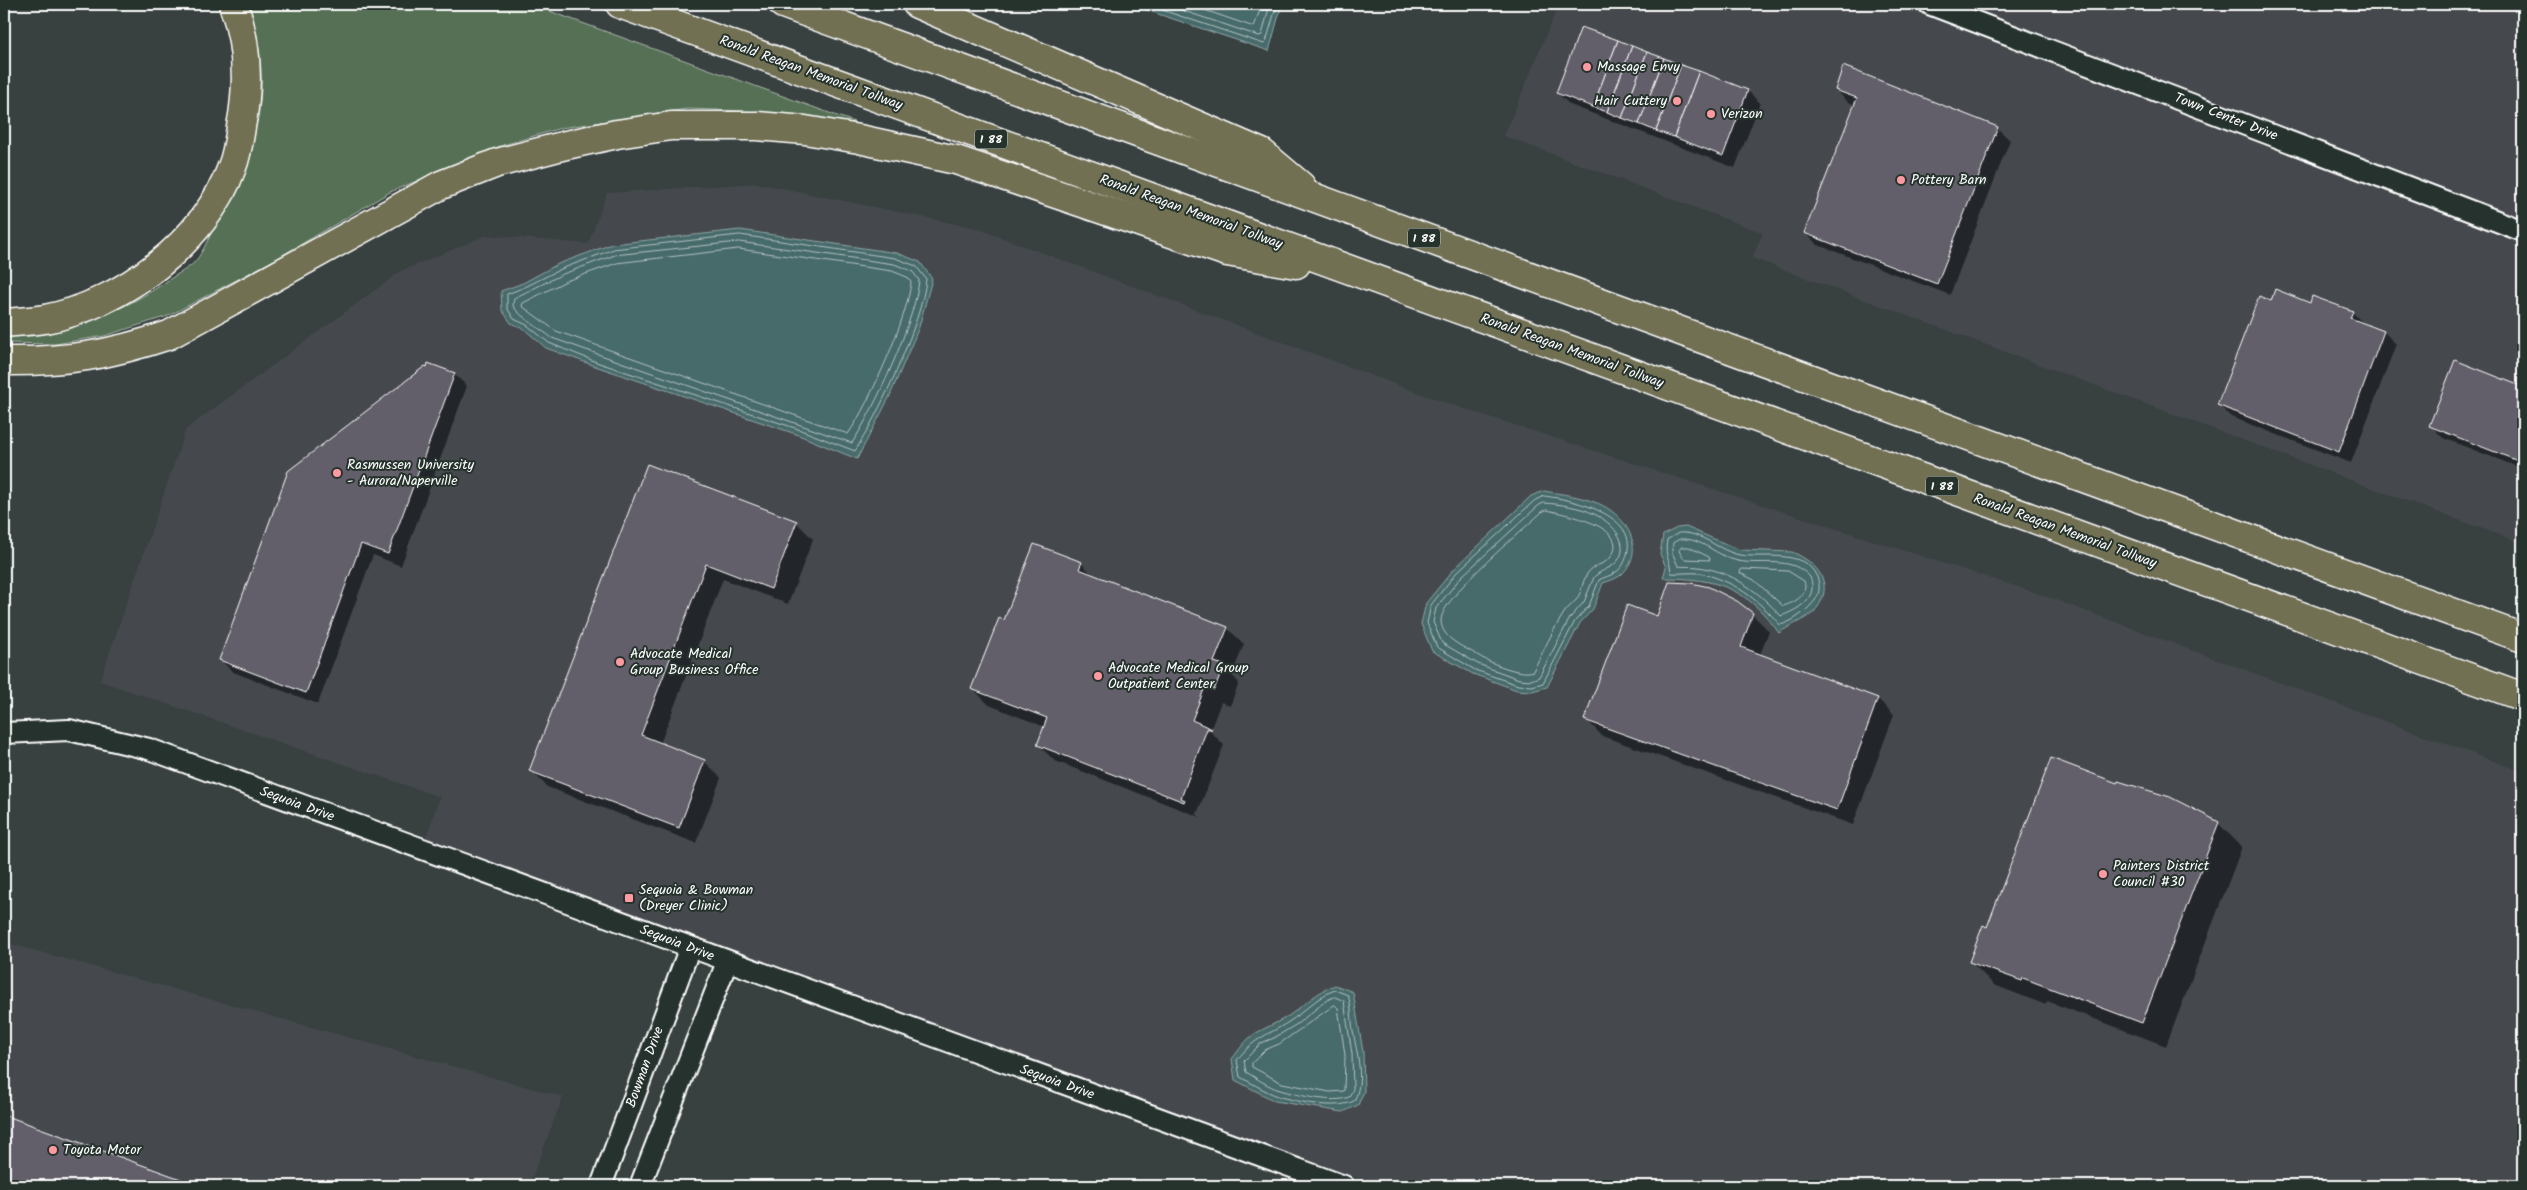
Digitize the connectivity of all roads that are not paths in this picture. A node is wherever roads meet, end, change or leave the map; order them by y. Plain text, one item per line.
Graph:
1 (233, 4) edge
2 (620, 4) edge
3 (783, 4) edge
4 (917, 4) edge
5 (1929, 4) edge
6 (1315, 198) junction
7 (2523, 231) edge
8 (1362, 275) junction
9 (4, 323) edge
10 (4, 361) edge
11 (2523, 638) edge
12 (2523, 698) edge
13 (4, 733) edge
14 (690, 947) junction
15 (727, 962) junction
16 (600, 1186) edge
17 (640, 1186) edge
18 (1344, 1186) edge

1 - 9 highway
2 - 8 highway, Ronald Reagan Memorial Tollway / I 88
3 - 6 highway, I 88
4 - 6 highway
5 - 7 street, Town Center Drive
6 - 11 highway, I 88
8 - 10 highway
8 - 12 highway, Ronald Reagan Memorial Tollway / I 88
13 - 14 street, Sequoia Drive
14 - 15 street, Sequoia Drive
14 - 16 street, Bowman Drive
15 - 17 street
15 - 18 street, Sequoia Drive

